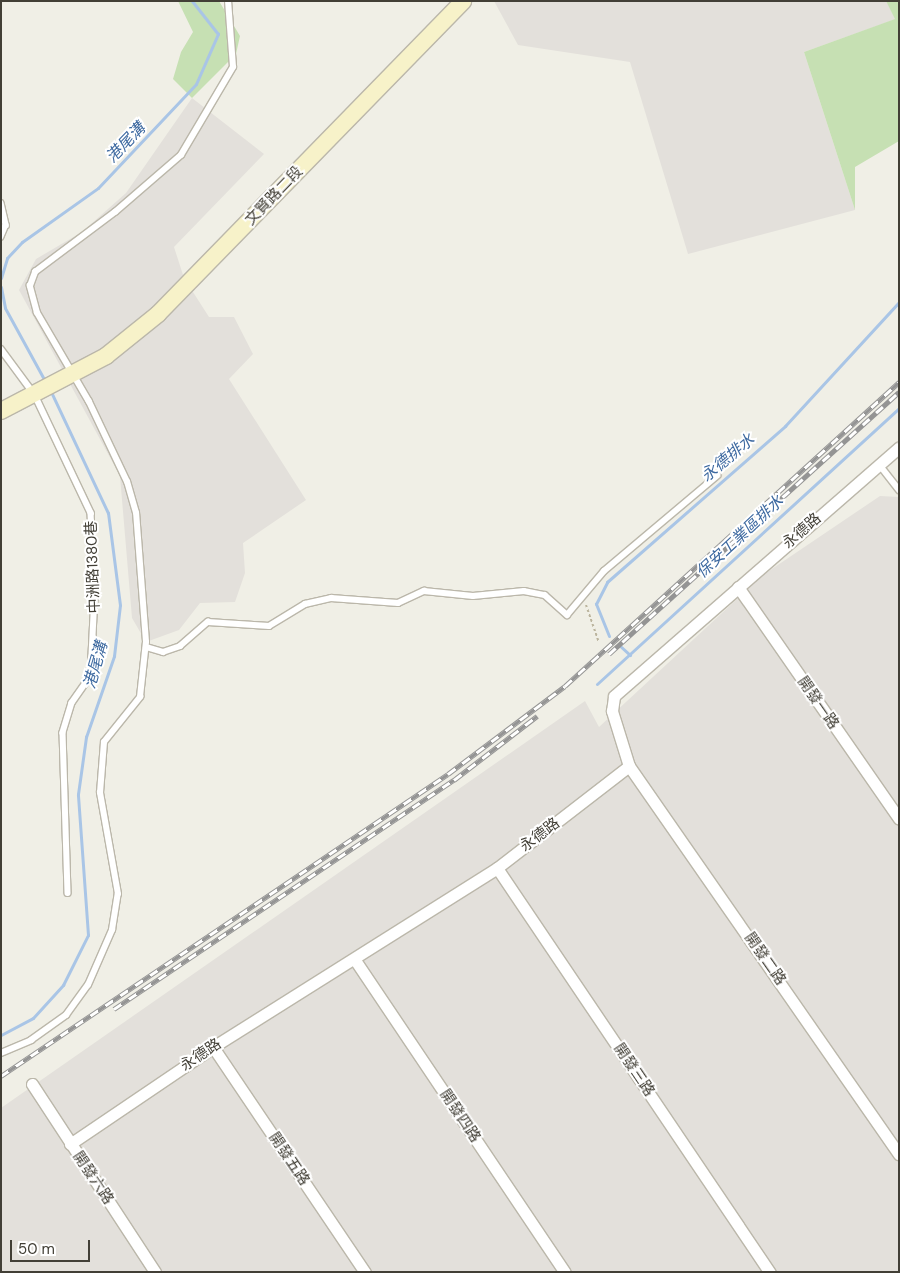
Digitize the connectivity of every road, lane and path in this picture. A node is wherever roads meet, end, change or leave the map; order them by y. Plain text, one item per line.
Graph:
1 (228, 1) edge
2 (463, 1) edge
3 (1, 204) edge
4 (1, 237) edge
5 (1, 349) edge
6 (73, 376) junction
7 (35, 395) junction
8 (1, 411) edge
9 (899, 447) edge
10 (879, 464) junction
11 (717, 476) dead end
12 (899, 490) edge
13 (738, 586) junction
14 (585, 598) junction
15 (599, 642) dead end
16 (146, 647) junction
17 (629, 766) junction
18 (899, 820) edge
19 (497, 868) junction
20 (68, 893) dead end
21 (355, 960) junction
22 (213, 1047) junction
23 (1, 1053) edge
24 (32, 1084) dead end
25 (70, 1144) junction
26 (899, 1154) edge
27 (155, 1272) edge
28 (365, 1272) edge
29 (564, 1272) edge
30 (770, 1272) edge

1 - 6 lane
2 - 6 street, 文賢路二段
3 - 4 lane
5 - 7 lane, 中洲路1380巷
6 - 7 street, 文賢路二段
6 - 16 lane
7 - 8 street, 文賢路二段
7 - 20 lane, 中洲路1380巷
9 - 10 street, 永德路
10 - 12 lane
10 - 13 street, 永德路
11 - 14 lane
13 - 17 street, 永德路
13 - 18 street, 開發一路
14 - 15 path
14 - 16 lane
16 - 23 lane
17 - 19 street, 永德路
17 - 26 street, 開發二路
19 - 21 street, 永德路
19 - 30 street, 開發三路
21 - 22 street, 永德路
21 - 29 street, 開發四路
22 - 25 street, 永德路
22 - 28 street, 開發五路
24 - 25 street, 開發六路
25 - 27 street, 開發六路

